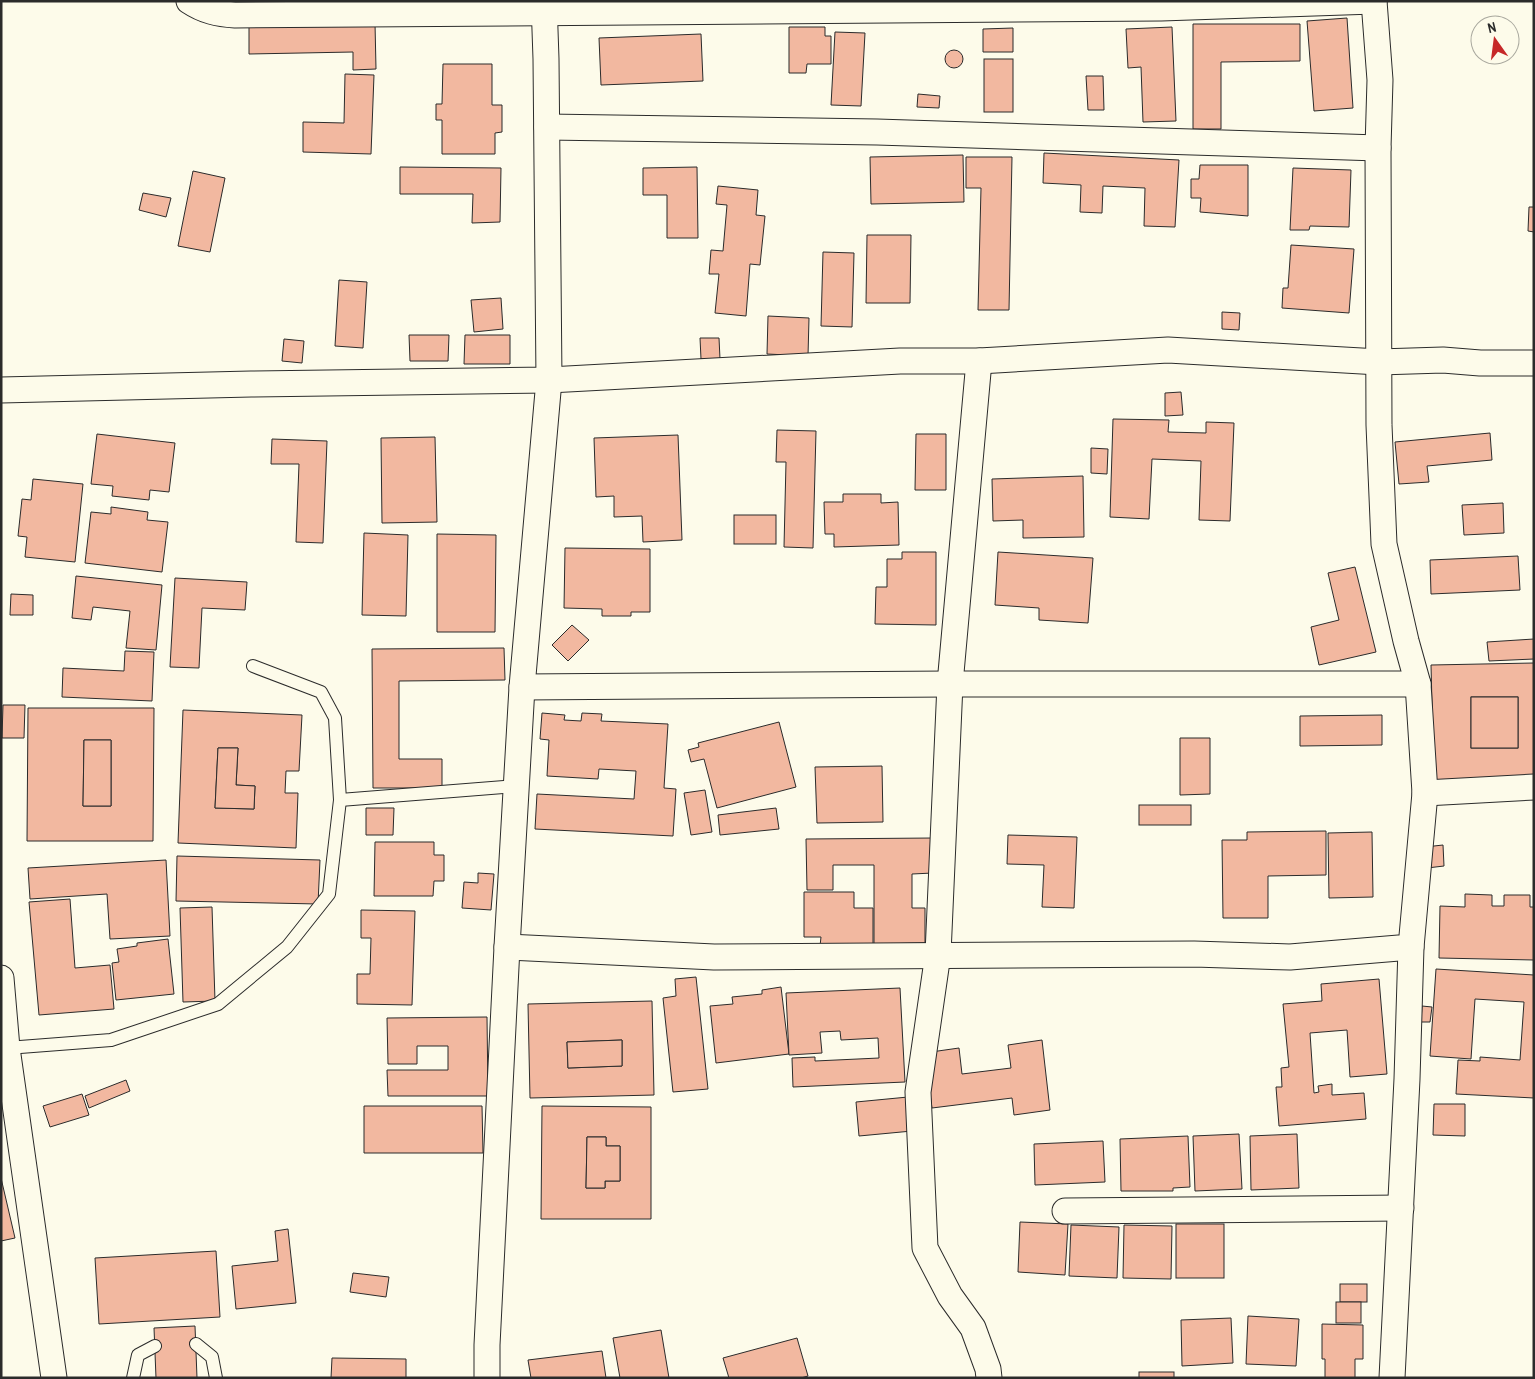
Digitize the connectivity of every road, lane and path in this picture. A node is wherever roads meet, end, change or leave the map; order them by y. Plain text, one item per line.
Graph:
1 (189, 1) edge
2 (1374, 1) edge
3 (544, 7) edge
4 (547, 127) junction
5 (1378, 148) junction
6 (979, 361) junction
7 (1379, 362) junction
8 (1534, 363) edge
9 (549, 380) junction
10 (1, 390) edge
11 (253, 666) dead end
12 (950, 684) junction
13 (1418, 684) junction
14 (522, 687) junction
15 (516, 786) junction
16 (1534, 787) edge
17 (1425, 793) junction
18 (340, 800) junction
19 (506, 947) junction
20 (1410, 947) junction
21 (938, 954) junction
22 (1, 978) edge
23 (7, 1048) junction
24 (1401, 1208) junction
25 (1065, 1211) dead end
26 (196, 1344) dead end
27 (155, 1346) dead end
28 (54, 1378) edge
29 (133, 1378) edge
30 (216, 1378) edge
31 (487, 1378) edge
32 (989, 1378) edge
33 (1392, 1378) edge

1 - 3 street
2 - 3 street
2 - 5 street
3 - 4 street
4 - 5 street
4 - 9 street
5 - 7 street
6 - 7 street
6 - 9 street
6 - 12 street
7 - 8 street
7 - 13 street
9 - 10 street
9 - 14 street
11 - 18 lane
12 - 13 street
12 - 14 street
12 - 21 street
13 - 17 street
14 - 15 street
15 - 18 lane
15 - 19 street
16 - 17 street
17 - 20 street
18 - 23 lane
19 - 21 street
19 - 31 street
20 - 21 street
20 - 24 street
21 - 32 street
22 - 23 street
23 - 28 street
24 - 25 street
24 - 33 street
26 - 30 lane
27 - 29 lane

